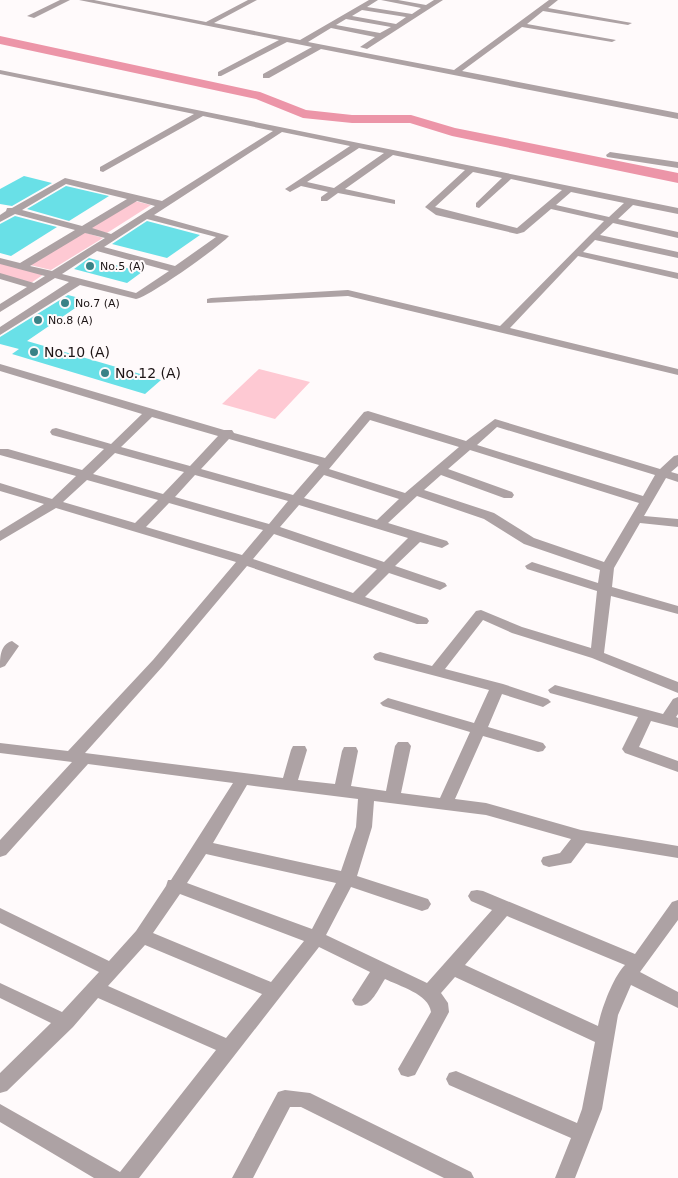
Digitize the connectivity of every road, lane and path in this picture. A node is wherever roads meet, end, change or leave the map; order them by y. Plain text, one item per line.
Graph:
1 (66, 0) edge
2 (83, 0) edge
3 (253, 0) edge
4 (374, 0) edge
5 (385, 0) edge
6 (438, 0) edge
7 (554, 0) edge
8 (103, 2) edge
9 (427, 7) junction
10 (362, 8) junction
11 (543, 9) junction
12 (31, 16) dead end
13 (412, 16) junction
14 (346, 17) junction
15 (530, 18) junction
16 (628, 23) dead end
17 (207, 24) junction
18 (521, 25) junction
19 (330, 26) junction
20 (398, 26) junction
21 (617, 33) dead end
22 (382, 36) junction
23 (311, 37) junction
24 (287, 40) junction
25 (612, 40) dead end
26 (302, 42) junction
27 (320, 46) junction
28 (364, 47) junction
29 (381, 50) dead end
30 (0, 72) edge
31 (456, 72) junction
32 (221, 74) dead end
33 (266, 76) dead end
34 (200, 114) junction
35 (678, 116) edge
36 (280, 130) junction
37 (357, 146) junction
38 (391, 153) junction
39 (610, 156) dead end
40 (678, 166) edge
41 (103, 169) dead end
42 (470, 170) junction
43 (508, 177) junction
44 (299, 183) junction
45 (569, 188) junction
46 (290, 189) dead end
47 (335, 191) junction
48 (135, 198) junction
49 (324, 198) dead end
50 (631, 200) junction
51 (392, 202) dead end
52 (165, 205) junction
53 (479, 205) dead end
54 (549, 206) junction
55 (0, 208) edge
56 (13, 211) junction
57 (678, 211) edge
58 (148, 216) junction
59 (0, 219) edge
60 (611, 220) junction
61 (82, 229) junction
62 (678, 235) edge
63 (113, 237) junction
64 (594, 237) junction
65 (96, 248) junction
66 (576, 253) junction
67 (678, 255) edge
68 (0, 261) edge
69 (22, 266) junction
70 (178, 270) junction
71 (54, 275) junction
72 (0, 276) edge
73 (678, 276) edge
74 (78, 281) junction
75 (35, 286) junction
76 (15, 299) junction
77 (210, 300) dead end
78 (39, 306) junction
79 (0, 308) edge
80 (0, 321) edge
81 (12, 324) junction
82 (503, 328) junction
83 (0, 332) edge
84 (0, 367) edge
85 (678, 372) edge
86 (150, 413) junction
87 (56, 432) dead end
88 (228, 433) junction
89 (468, 444) junction
90 (111, 449) junction
91 (4, 452) dead end
92 (678, 459) edge
93 (324, 466) junction
94 (439, 470) junction
95 (191, 471) junction
96 (663, 473) junction
97 (84, 475) junction
98 (678, 478) edge
99 (0, 487) edge
100 (411, 494) junction
101 (508, 495) dead end
102 (167, 498) junction
103 (297, 500) junction
104 (647, 501) junction
105 (55, 503) junction
106 (635, 520) junction
107 (678, 523) edge
108 (379, 525) junction
109 (138, 528) junction
110 (273, 529) junction
111 (0, 537) edge
112 (417, 537) junction
113 (442, 544) dead end
114 (246, 561) junction
115 (532, 566) dead end
116 (386, 567) junction
117 (607, 568) junction
118 (440, 586) dead end
119 (606, 590) junction
120 (356, 598) junction
121 (678, 610) edge
122 (422, 621) dead end
123 (12, 646) dead end
124 (598, 655) junction
125 (380, 656) dead end
126 (0, 662) edge
127 (436, 671) junction
128 (498, 687) junction
129 (678, 688) edge
130 (555, 690) dead end
131 (542, 702) dead end
132 (678, 702) edge
133 (388, 703) dead end
134 (647, 714) junction
135 (673, 721) edge
136 (479, 730) junction
137 (403, 746) dead end
138 (538, 747) dead end
139 (0, 748) edge
140 (299, 750) dead end
141 (350, 751) dead end
142 (78, 757) junction
143 (678, 767) edge
144 (244, 777) junction
145 (289, 784) junction
146 (342, 791) junction
147 (366, 795) junction
148 (392, 798) junction
149 (446, 804) junction
150 (581, 836) junction
151 (202, 847) junction
152 (0, 850) edge
153 (678, 852) edge
154 (549, 861) dead end
155 (347, 879) junction
156 (174, 885) junction
157 (477, 896) dead end
158 (422, 904) dead end
159 (505, 907) junction
160 (678, 907) edge
161 (0, 915) edge
162 (142, 936) junction
163 (316, 938) junction
164 (452, 967) junction
165 (382, 969) junction
166 (633, 969) junction
167 (112, 970) junction
168 (96, 989) junction
169 (0, 990) edge
170 (274, 990) junction
171 (430, 993) junction
172 (360, 1000) dead end
173 (678, 1001) edge
174 (66, 1022) junction
175 (604, 1038) junction
176 (230, 1048) junction
177 (408, 1069) dead end
178 (456, 1079) dead end
179 (0, 1086) edge
180 (0, 1112) edge
181 (582, 1134) junction
182 (112, 1178) edge
183 (127, 1178) edge
184 (242, 1178) edge
185 (464, 1178) edge
186 (565, 1178) edge

1 - 12 street
2 - 8 street
3 - 17 street
4 - 10 street
5 - 9 street
6 - 9 street
7 - 11 street
8 - 17 street
9 - 13 street
10 - 13 street
10 - 14 street
11 - 15 street
11 - 16 street
13 - 20 street
14 - 19 street
14 - 20 street
15 - 18 street
15 - 21 street
17 - 24 street
18 - 25 street
18 - 31 street
19 - 22 street
19 - 23 street
20 - 22 street
22 - 28 street
23 - 26 street
23 - 28 street
24 - 26 street
24 - 32 street
26 - 27 street
27 - 31 street
27 - 33 street
28 - 29 street
30 - 34 street
31 - 35 street
34 - 36 street
34 - 41 street
36 - 37 street
36 - 52 street
37 - 38 street
37 - 44 street
38 - 42 street
38 - 47 street
39 - 40 street
42 - 43 street
42 - 54 street
43 - 45 street
43 - 53 street
44 - 46 street
44 - 47 street
45 - 50 street
45 - 54 street
47 - 49 street
47 - 51 street
48 - 52 street
48 - 56 street
48 - 61 street
50 - 57 street
50 - 60 street
52 - 58 street
54 - 60 street
55 - 56 street
56 - 59 street
56 - 61 street
58 - 63 street
58 - 70 street
60 - 62 street
60 - 64 street
61 - 63 street
61 - 69 street
63 - 65 street
64 - 66 street
64 - 67 street
65 - 70 street
65 - 71 street
66 - 73 street
66 - 82 street
68 - 69 street
69 - 71 street
70 - 74 street
71 - 74 street
71 - 75 street
72 - 75 street
74 - 78 street
75 - 76 street
76 - 78 street
76 - 79 street
77 - 82 street
78 - 81 street
80 - 81 street
81 - 83 street
82 - 85 street
84 - 86 street
86 - 88 street
86 - 90 street
87 - 90 street
88 - 93 street
88 - 95 street
89 - 93 street
89 - 94 street
89 - 96 street
89 - 104 street
90 - 95 street
90 - 97 street
91 - 97 street
92 - 96 street
93 - 100 street
93 - 103 street
94 - 100 street
94 - 101 street
95 - 102 street
95 - 103 street
96 - 98 street
96 - 104 street
97 - 102 street
97 - 105 street
99 - 105 street
100 - 108 street
100 - 117 street
102 - 109 street
102 - 110 street
103 - 108 street
103 - 110 street
104 - 106 street
105 - 109 street
105 - 111 street
106 - 107 street
106 - 117 street
108 - 112 street
109 - 114 street
110 - 114 street
110 - 116 street
112 - 113 street
112 - 116 street
114 - 120 street
114 - 142 street
115 - 119 street
116 - 118 street
116 - 120 street
117 - 119 street
119 - 121 street
119 - 124 street
120 - 122 street
123 - 126 street
124 - 127 street
124 - 129 street
125 - 127 street
127 - 128 street
128 - 131 street
128 - 136 street
130 - 134 street
132 - 135 street
133 - 136 street
134 - 135 street
134 - 143 street
136 - 138 street
136 - 149 street
137 - 148 street
139 - 142 street
140 - 145 street
141 - 146 street
142 - 144 street
142 - 152 street
144 - 145 street
144 - 151 street
145 - 146 street
146 - 147 street
147 - 148 street
147 - 155 street
148 - 149 street
149 - 150 street
150 - 153 street
150 - 154 street
151 - 155 street
151 - 156 street
155 - 158 street
155 - 163 street
156 - 162 street
156 - 163 street
157 - 159 street
159 - 164 street
159 - 166 street
160 - 166 street
161 - 167 street
162 - 167 street
162 - 170 street
163 - 165 street
163 - 170 street
164 - 171 street
164 - 175 street
165 - 171 street
165 - 172 street
166 - 173 street
166 - 175 street
167 - 168 street
168 - 174 street
168 - 176 street
169 - 174 street
170 - 176 street
171 - 177 street
174 - 179 street
175 - 181 street
176 - 183 street
178 - 181 street
180 - 182 street
181 - 186 street
184 - 185 street

